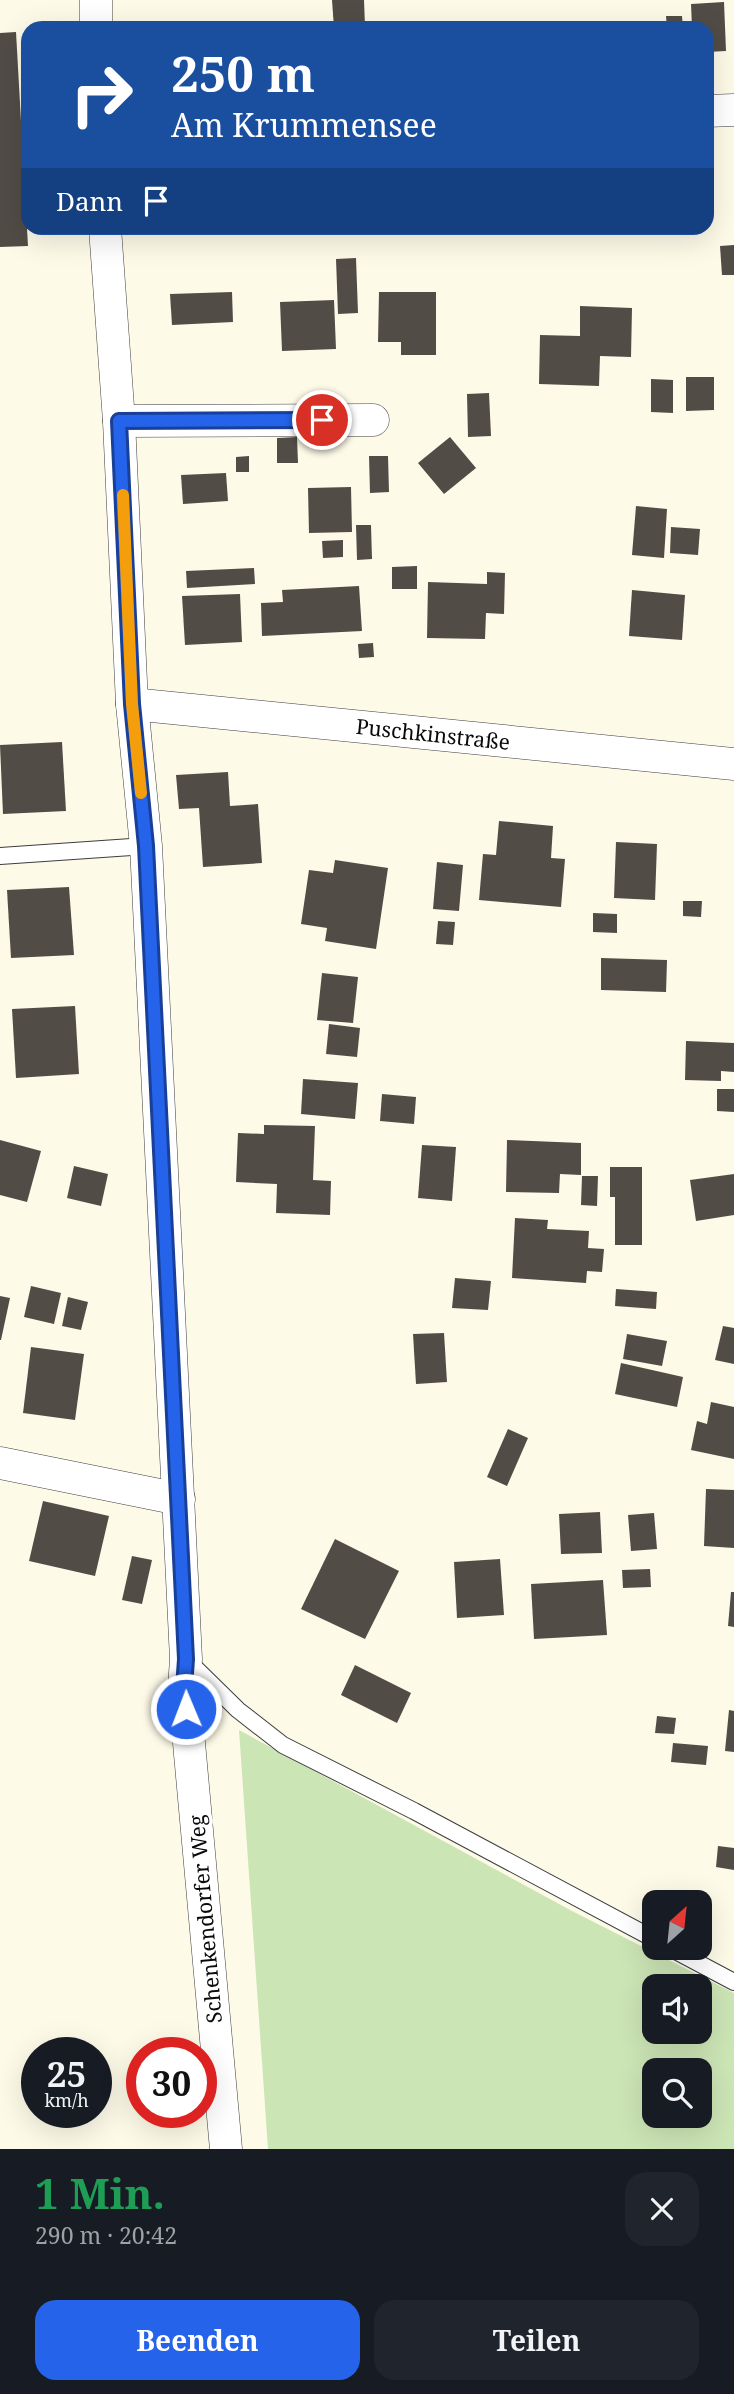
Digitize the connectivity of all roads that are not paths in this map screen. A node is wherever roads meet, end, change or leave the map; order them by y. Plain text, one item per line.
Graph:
1 (96, 0) edge
2 (96, 21) edge
3 (734, 110) edge
4 (714, 111) edge
5 (106, 235) edge
6 (373, 420) dead end
7 (119, 421) junction
8 (132, 704) junction
9 (734, 764) edge
10 (146, 846) junction
11 (0, 856) edge
12 (0, 1462) edge
13 (178, 1499) junction
14 (185, 1673) junction
15 (642, 1933) edge
16 (693, 1960) edge
17 (734, 1982) edge
18 (226, 2149) edge

1 - 2 street
3 - 4 street
5 - 7 street, Schenkendorfer Weg
6 - 7 street
7 - 8 street, Schenkendorfer Weg
8 - 9 street, Puschkinstraße
8 - 10 street, Schenkendorfer Weg
10 - 11 lane
10 - 13 street, Schenkendorfer Weg
12 - 13 street
13 - 14 street, Schenkendorfer Weg
14 - 15 lane
14 - 18 street, Schenkendorfer Weg
16 - 17 lane

